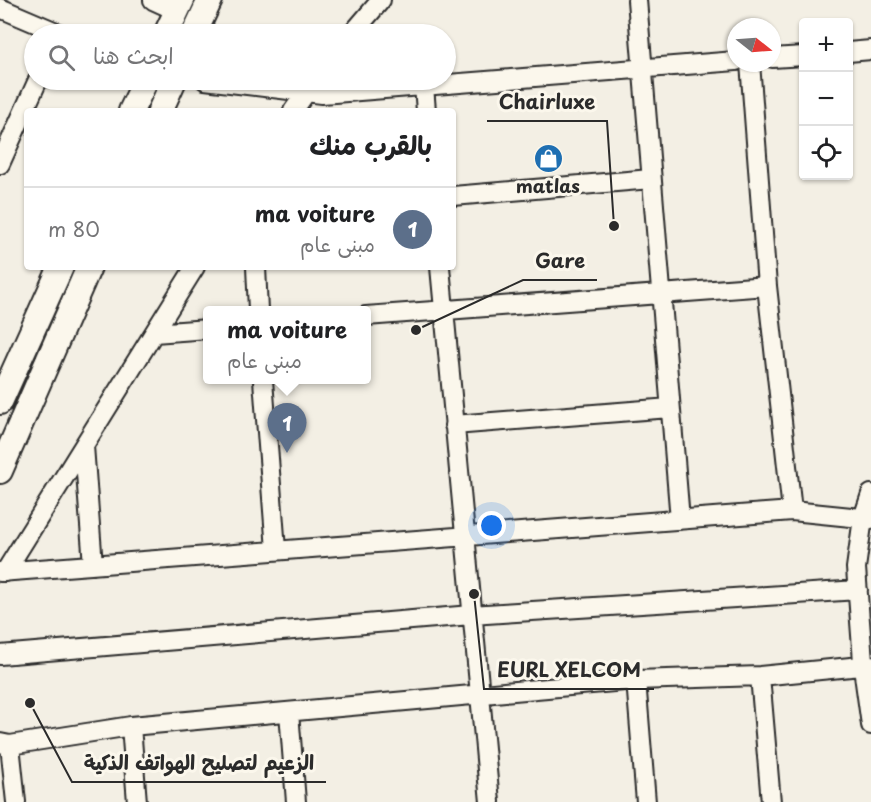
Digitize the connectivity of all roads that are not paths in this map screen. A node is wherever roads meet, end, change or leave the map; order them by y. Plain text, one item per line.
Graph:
1 (153, 0) edge
2 (210, 0) edge
3 (381, 0) edge
4 (637, 0) edge
5 (179, 5) edge
6 (0, 8) edge
7 (36, 24) edge
8 (170, 24) edge
9 (199, 24) edge
10 (361, 24) edge
11 (871, 50) edge
12 (853, 52) edge
13 (799, 56) edge
14 (781, 57) edge
15 (727, 62) edge
16 (643, 68) junction
17 (751, 72) edge
18 (456, 83) edge
19 (33, 90) edge
20 (141, 90) edge
21 (169, 90) edge
22 (307, 90) edge
23 (316, 90) edge
24 (373, 90) edge
25 (424, 90) edge
26 (25, 108) edge
27 (132, 108) edge
28 (161, 108) edge
29 (295, 108) edge
30 (426, 108) edge
31 (24, 111) edge
32 (1, 161) edge
33 (651, 179) junction
34 (456, 196) edge
35 (60, 270) edge
36 (88, 270) edge
37 (193, 270) edge
38 (256, 270) edge
39 (440, 270) edge
40 (767, 286) junction
41 (660, 294) junction
42 (258, 306) edge
43 (444, 310) junction
44 (371, 316) edge
45 (203, 329) edge
46 (154, 333) junction
47 (263, 384) edge
48 (0, 402) edge
49 (670, 408) junction
50 (454, 425) junction
51 (84, 446) junction
52 (0, 471) edge
53 (871, 494) edge
54 (792, 511) junction
55 (867, 518) edge
56 (680, 520) junction
57 (464, 536) junction
58 (276, 550) junction
59 (93, 565) junction
60 (2, 572) edge
61 (858, 590) junction
62 (471, 615) junction
63 (0, 656) edge
64 (867, 666) edge
65 (760, 676) junction
66 (636, 680) junction
67 (479, 695) junction
68 (289, 712) junction
69 (870, 715) edge
70 (131, 726) junction
71 (5, 744) edge
72 (16, 802) edge
73 (137, 802) edge
74 (296, 802) edge
75 (490, 802) edge
76 (646, 802) edge
77 (771, 802) edge

1 - 5 street
2 - 9 main road
3 - 10 street
4 - 16 street
5 - 8 main road
6 - 7 street
11 - 12 street
13 - 14 street
15 - 16 street
16 - 18 street
16 - 33 street
17 - 40 street
19 - 26 street
20 - 27 main road
21 - 28 main road
22 - 29 street
23 - 24 street
25 - 30 street
31 - 32 street
33 - 34 street
33 - 41 street
35 - 48 main road
36 - 52 main road
37 - 46 street
38 - 42 street
39 - 43 street
40 - 41 street
40 - 54 street
41 - 43 street
41 - 49 street
43 - 44 street
43 - 50 street
45 - 46 street
46 - 51 street
47 - 58 street
49 - 50 street
49 - 56 street
50 - 57 street
51 - 59 street
51 - 60 street
53 - 55 street
54 - 55 street
54 - 56 street
55 - 61 street
56 - 57 street
57 - 58 street
57 - 62 street
58 - 59 street
59 - 60 street
61 - 62 street
61 - 64 street
62 - 63 street
62 - 67 street
64 - 65 street
64 - 69 street
65 - 66 street
65 - 77 street
66 - 67 street
66 - 76 street
67 - 68 street
67 - 75 street
68 - 70 street
68 - 74 street
70 - 71 street
70 - 73 street
71 - 72 street

